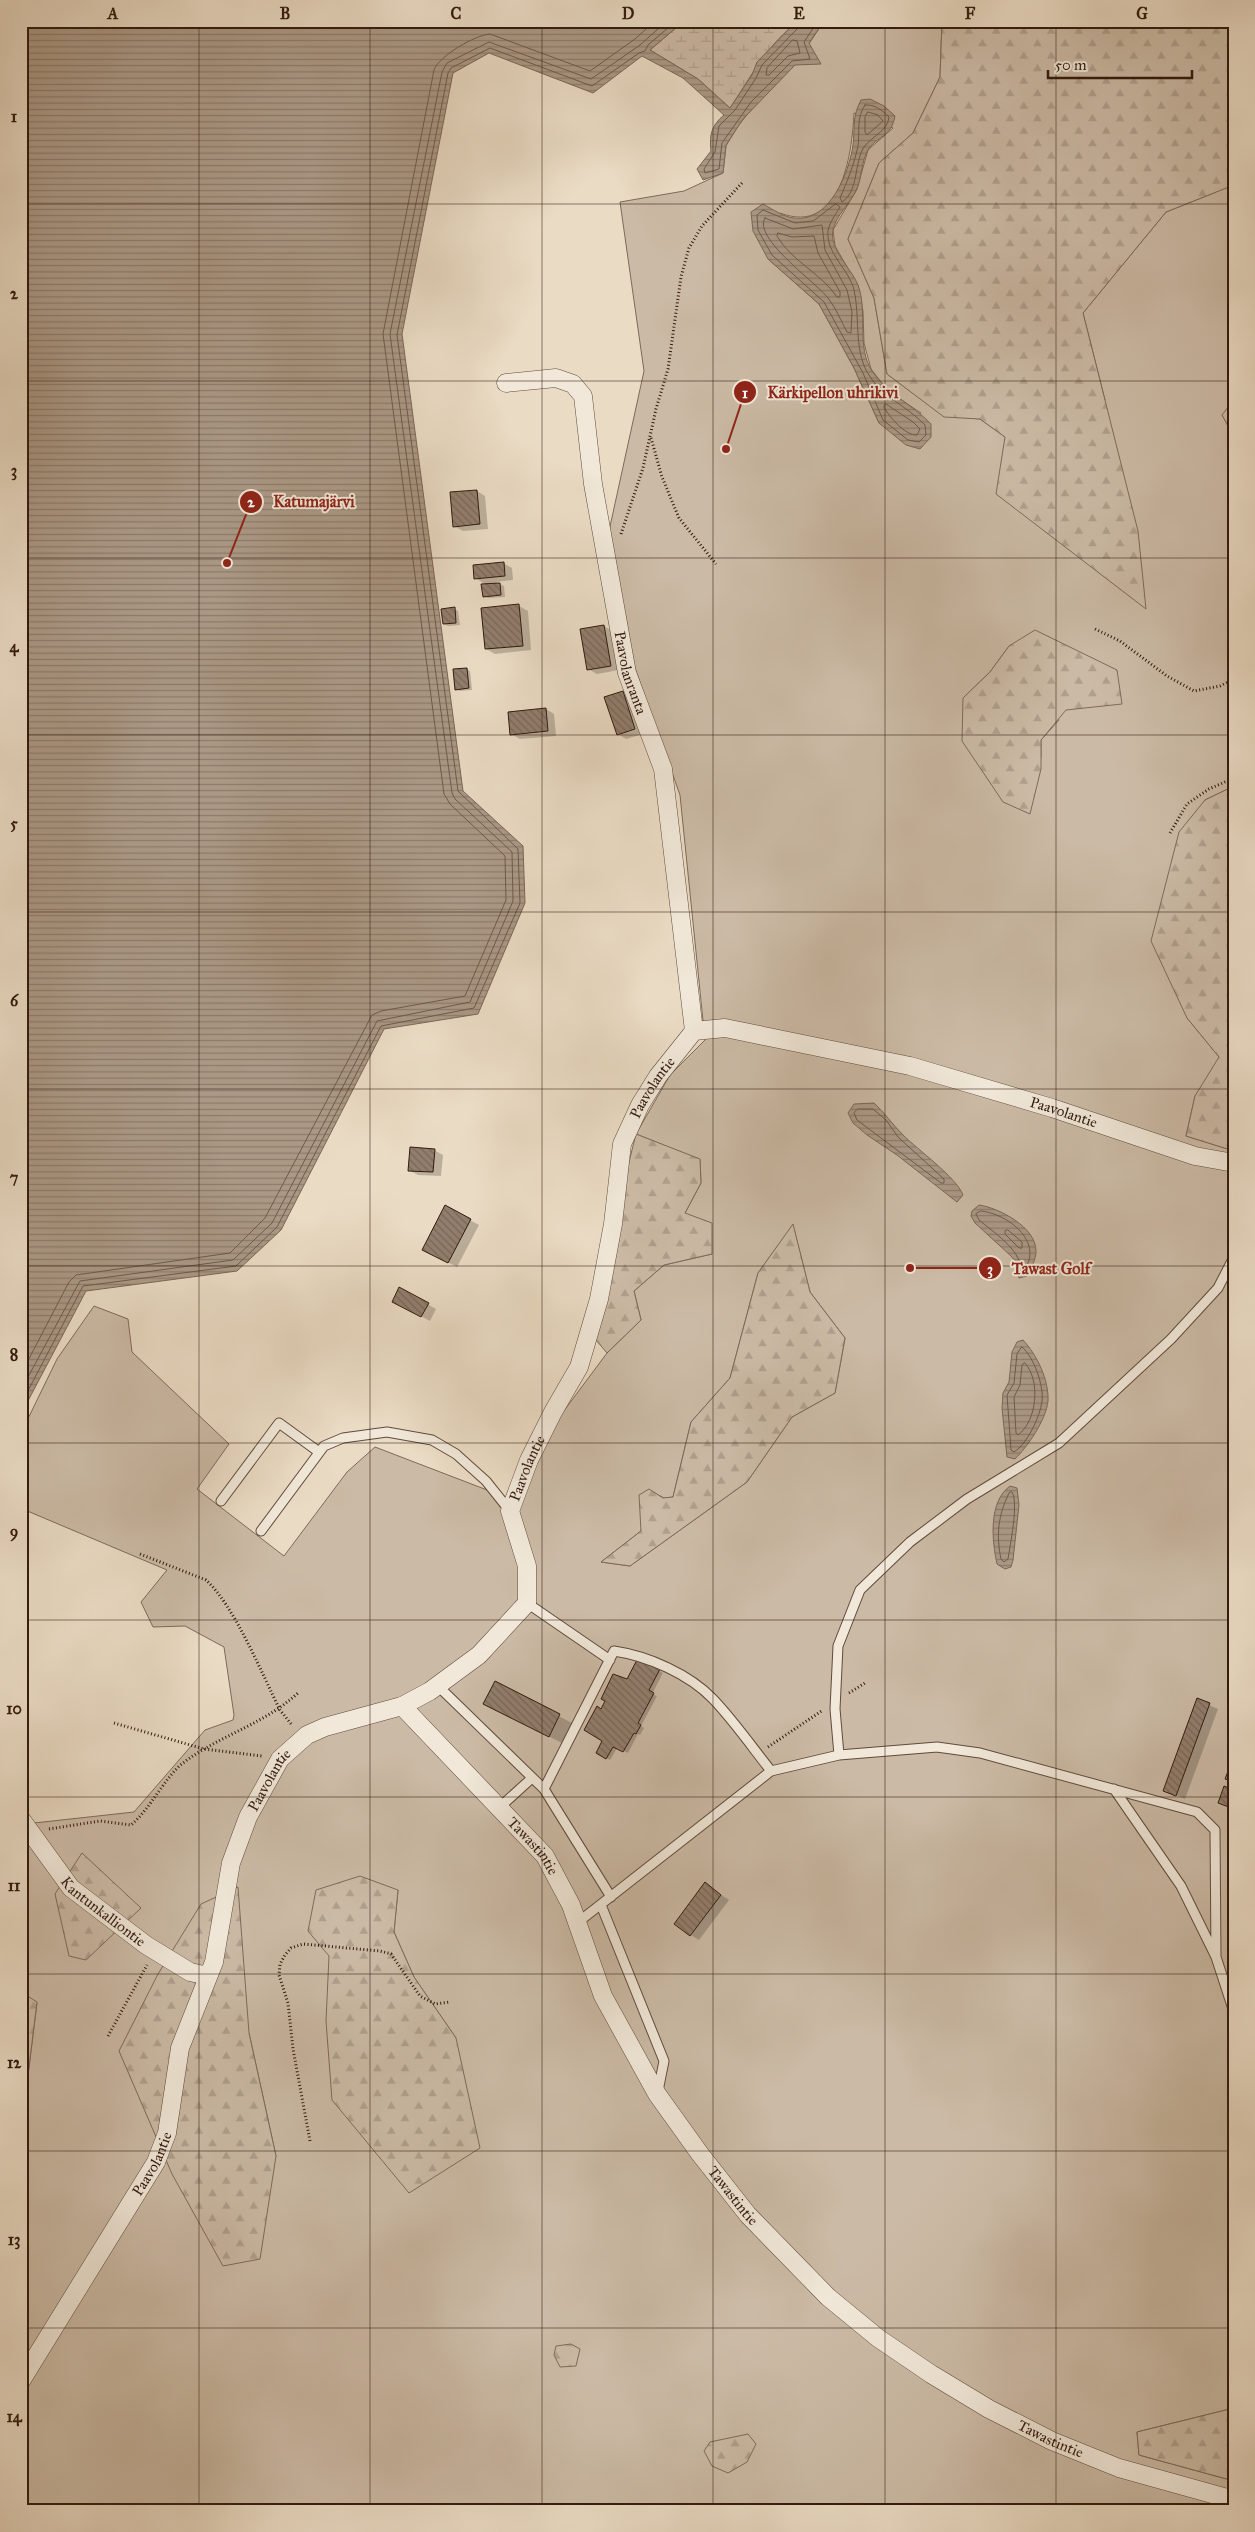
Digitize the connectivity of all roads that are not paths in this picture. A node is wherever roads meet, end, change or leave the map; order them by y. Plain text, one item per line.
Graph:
1 (506, 383) dead end
2 (694, 1031) junction
3 (1234, 1164) edge
4 (1234, 1257) edge
5 (319, 1452) junction
6 (221, 1501) dead end
7 (510, 1511) junction
8 (261, 1531) dead end
9 (527, 1603) junction
10 (610, 1660) junction
11 (437, 1686) junction
12 (402, 1706) junction
13 (838, 1754) junction
14 (771, 1771) junction
15 (532, 1778) junction
16 (544, 1789) junction
17 (1114, 1789) junction
18 (500, 1807) junction
19 (26, 1825) edge
20 (611, 1897) junction
21 (601, 1905) junction
22 (577, 1923) junction
23 (1216, 1957) junction
24 (208, 1976) junction
25 (1234, 2012) edge
26 (657, 2094) junction
27 (21, 2381) edge
28 (1234, 2500) edge

1 - 2 street, Paavolanranta
2 - 3 street, Paavolantie
2 - 7 street, Paavolantie
4 - 13 lane
5 - 6 lane
5 - 7 lane
5 - 8 lane
7 - 9 street, Paavolantie
9 - 10 lane
9 - 11 street, Paavolantie
10 - 14 lane
10 - 16 lane
11 - 12 street, Paavolantie
11 - 15 lane
12 - 18 street, Tawastintie
12 - 24 street, Paavolantie
13 - 14 lane
13 - 17 lane
14 - 20 lane
15 - 16 lane
15 - 18 lane
16 - 20 lane
17 - 23 lane
17 - 23 lane
18 - 22 street, Tawastintie
19 - 24 street, Kantunkalliontie
20 - 21 lane
21 - 22 lane
21 - 26 lane
22 - 26 street, Tawastintie
23 - 25 lane
24 - 27 street, Paavolantie
26 - 28 street, Tawastintie

